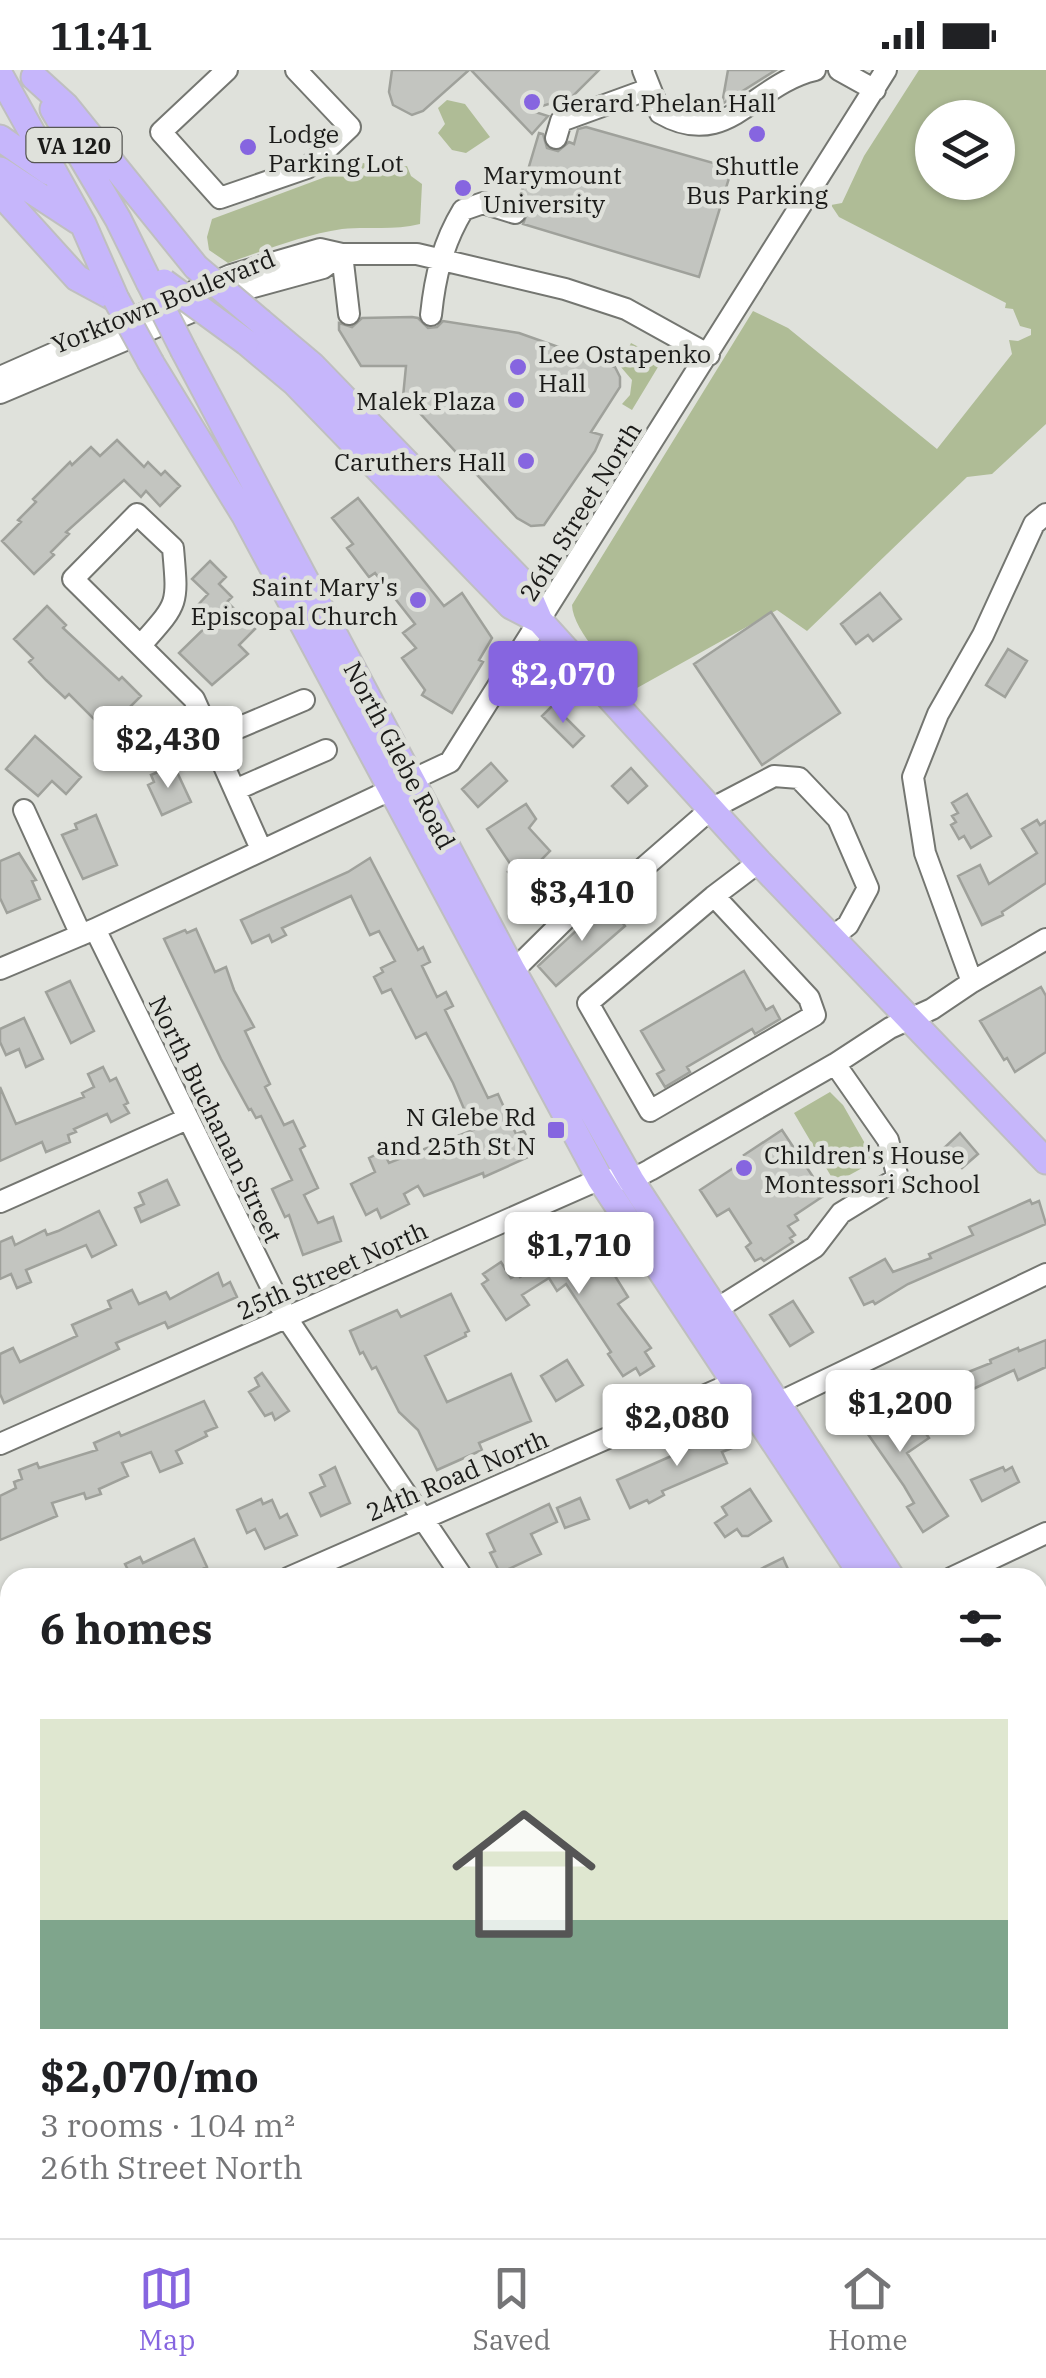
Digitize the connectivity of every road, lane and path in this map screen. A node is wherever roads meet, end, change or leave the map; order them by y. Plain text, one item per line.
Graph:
1 (227, 70) edge
2 (296, 70) edge
3 (816, 70) edge
4 (839, 70) edge
5 (886, 70) edge
6 (32, 73) edge
7 (0, 75) edge
8 (646, 79) edge
9 (875, 90) junction
10 (0, 138) edge
11 (556, 138) dead end
12 (0, 170) edge
13 (58, 179) junction
14 (0, 193) edge
15 (510, 208) dead end
16 (118, 219) junction
17 (83, 224) junction
18 (342, 254) junction
19 (440, 259) junction
20 (196, 267) junction
21 (151, 277) junction
22 (116, 299) junction
23 (349, 314) dead end
24 (431, 315) dead end
25 (254, 332) junction
26 (709, 354) junction
27 (0, 377) edge
28 (0, 394) edge
29 (1046, 514) edge
30 (540, 622) junction
31 (141, 646) junction
32 (304, 700) dead end
33 (212, 739) junction
34 (326, 750) dead end
35 (403, 784) junction
36 (235, 790) junction
37 (711, 809) junction
38 (24, 810) dead end
39 (260, 850) junction
40 (760, 862) junction
41 (714, 896) junction
42 (88, 932) junction
43 (831, 938) junction
44 (1046, 939) edge
45 (0, 969) edge
46 (514, 971) junction
47 (972, 982) junction
48 (909, 1020) junction
49 (835, 1064) junction
50 (187, 1118) junction
51 (1046, 1162) edge
52 (600, 1179) junction
53 (631, 1180) junction
54 (0, 1202) edge
55 (1046, 1274) edge
56 (714, 1310) junction
57 (286, 1317) junction
58 (746, 1378) junction
59 (778, 1403) junction
60 (0, 1444) edge
61 (423, 1516) junction
62 (1046, 1534) edge
63 (310, 1568) edge
64 (457, 1568) edge
65 (858, 1568) edge
66 (885, 1568) edge
67 (973, 1568) edge

1 - 2 street
3 - 8 street
4 - 9 street
5 - 9 street, 26th Street North
6 - 16 main road, North Glebe Road / VA 120
6 - 20 main road
7 - 13 main road, North Glebe Road / VA 120
8 - 11 street
9 - 26 street, 26th Street North
10 - 13 main road
12 - 17 main road
13 - 16 main road
13 - 17 main road, North Glebe Road / VA 120
14 - 22 main road
15 - 19 street
16 - 20 main road
16 - 21 main road, North Glebe Road / VA 120
17 - 21 main road
17 - 22 main road, North Glebe Road / VA 120
18 - 19 street, Yorktown Boulevard
18 - 23 street
18 - 27 street, Yorktown Boulevard
18 - 28 street, Yorktown Boulevard
19 - 24 street
19 - 26 street, Yorktown Boulevard
20 - 25 main road, bridge
21 - 25 main road, bridge
21 - 35 main road, North Glebe Road / VA 120, bridge
22 - 35 main road, North Glebe Road / VA 120, bridge
25 - 30 main road
26 - 30 street, 26th Street North
29 - 47 street
30 - 35 street, 26th Street North
30 - 37 main road
31 - 31 street
31 - 33 street
32 - 33 street
33 - 36 street
34 - 36 street
35 - 39 street, 26th Street North
35 - 46 main road, North Glebe Road / VA 120
35 - 52 main road, North Glebe Road / VA 120
36 - 39 street
37 - 40 main road
37 - 43 street
37 - 46 street
38 - 42 street, North Buchanan Street
39 - 42 street, 26th Street North
40 - 41 street
40 - 43 main road
41 - 41 street
42 - 45 street, 26th Street North
42 - 50 street, North Buchanan Street
43 - 48 main road
44 - 47 street
46 - 53 main road, North Glebe Road / VA 120
47 - 48 street
48 - 49 street
48 - 51 main road
49 - 53 street
49 - 56 street
50 - 54 street
50 - 57 street, North Buchanan Street
52 - 53 street, 25th Street North
52 - 57 street, 25th Street North
52 - 58 main road, North Glebe Road / VA 120
53 - 56 main road, North Glebe Road / VA 120
55 - 59 street
56 - 58 main road, North Glebe Road / VA 120
57 - 60 street, 25th Street North
57 - 61 street, North Buchanan Street
58 - 59 main road, North Glebe Road / VA 120
58 - 61 street, 24th Road North
58 - 65 main road, North Glebe Road / VA 120
59 - 66 main road, North Glebe Road / VA 120
61 - 63 street, 24th Road North
61 - 64 street, North Buchanan Street
62 - 67 street

